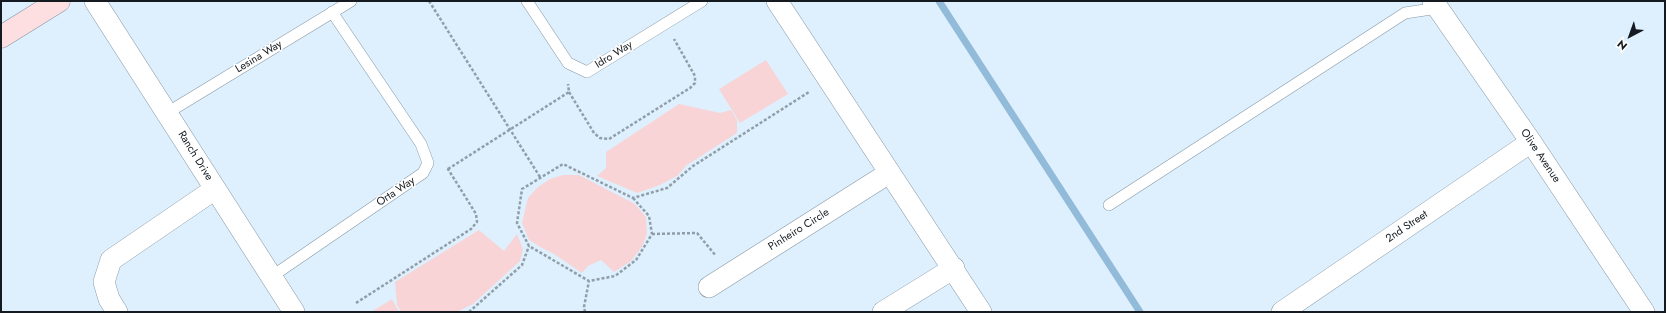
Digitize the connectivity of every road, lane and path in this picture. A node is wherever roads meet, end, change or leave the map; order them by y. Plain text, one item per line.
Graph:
1 (59, 1) edge
2 (96, 1) edge
3 (351, 1) edge
4 (428, 1) edge
5 (527, 1) edge
6 (702, 1) edge
7 (777, 1) edge
8 (1439, 3) edge
9 (332, 12) junction
10 (665, 24) junction
11 (1, 37) edge
12 (568, 63) junction
13 (828, 80) junction
14 (569, 92) junction
15 (168, 113) junction
16 (510, 130) junction
17 (1531, 142) junction
18 (428, 163) junction
19 (448, 169) junction
20 (890, 173) junction
21 (540, 177) junction
22 (216, 189) junction
23 (633, 198) junction
24 (1109, 205) dead end
25 (652, 234) junction
26 (529, 246) junction
27 (954, 268) junction
28 (729, 274) junction
29 (271, 277) junction
30 (589, 281) junction
31 (709, 287) dead end
32 (356, 303) dead end
33 (117, 312) edge
34 (294, 312) edge
35 (469, 312) edge
36 (585, 312) edge
37 (883, 312) edge
38 (981, 312) edge
39 (1282, 312) edge
40 (1644, 312) edge

1 - 11 main road
2 - 15 street, Ranch Drive
3 - 9 lane, Lesina Way
4 - 16 path
5 - 12 lane
6 - 10 lane, Idro Way
7 - 13 street
8 - 17 street, Olive Avenue
8 - 24 lane
9 - 15 lane, Lesina Way
9 - 18 lane
10 - 12 lane, Idro Way
10 - 14 path
12 - 14 path
13 - 20 street
13 - 23 path
14 - 16 path
15 - 22 street, Ranch Drive
16 - 19 path
16 - 21 path
17 - 39 street, 2nd Street
17 - 40 street, Olive Avenue
18 - 19 path
18 - 29 lane, Orta Way
19 - 32 path
20 - 27 street
20 - 28 street, Pinheiro Circle
21 - 23 path
21 - 26 path
22 - 29 street, Ranch Drive
22 - 33 street
23 - 25 path
25 - 28 path
25 - 30 path
26 - 30 path
26 - 35 path
27 - 37 street
27 - 38 street
28 - 31 street, Pinheiro Circle
29 - 34 street, Ranch Drive
30 - 36 path

